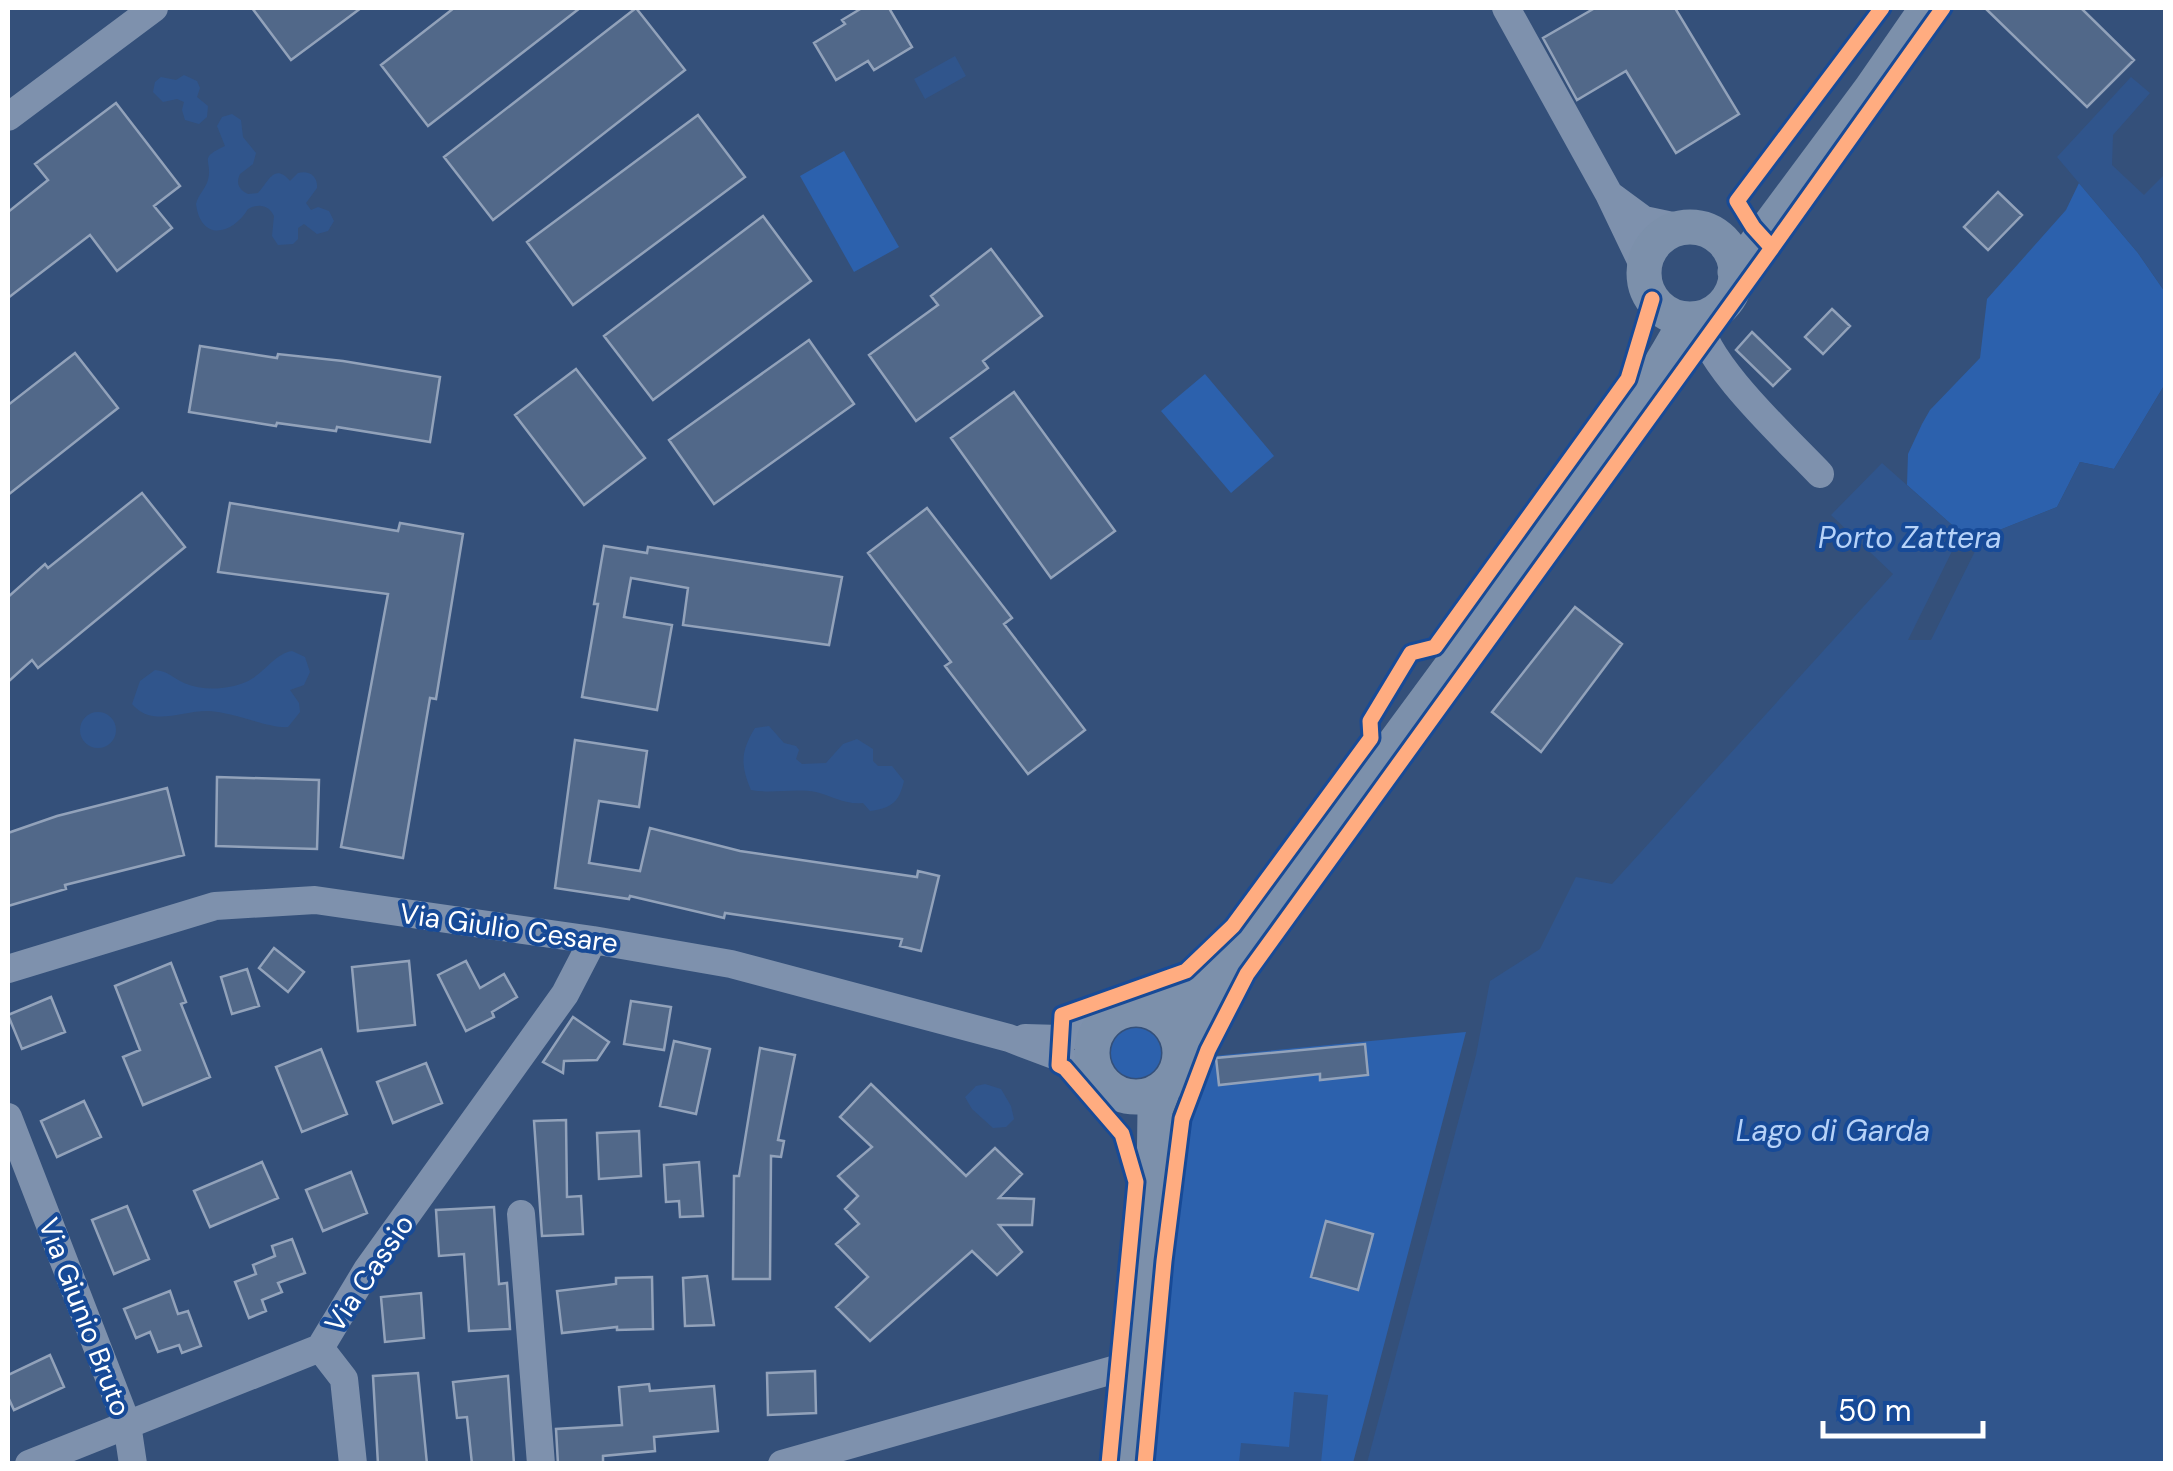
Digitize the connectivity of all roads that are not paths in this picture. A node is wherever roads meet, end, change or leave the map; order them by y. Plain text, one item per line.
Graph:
1 (154, 8) edge
2 (1506, 8) edge
3 (1927, 8) edge
4 (8, 118) edge
5 (1794, 192) junction
6 (1608, 194) junction
7 (1697, 230) junction
8 (1735, 272) junction
9 (1648, 283) junction
10 (1697, 327) junction
11 (1656, 375) junction
12 (1820, 474) dead end
13 (593, 940) junction
14 (1251, 940) junction
15 (8, 969) edge
16 (1143, 1010) junction
17 (1101, 1026) junction
18 (1009, 1038) junction
19 (1180, 1051) junction
20 (1109, 1086) junction
21 (1164, 1088) junction
22 (8, 1117) edge
23 (1154, 1182) junction
24 (522, 1214) dead end
25 (320, 1348) junction
26 (1134, 1364) junction
27 (127, 1424) junction
28 (29, 1464) edge
29 (133, 1464) edge
30 (353, 1464) edge
31 (540, 1464) edge
32 (782, 1464) edge
33 (1126, 1464) edge

1 - 4 street
2 - 6 street
3 - 5 main road
5 - 7 main road
5 - 8 main road
6 - 7 street
6 - 9 street
7 - 8 main road
7 - 9 main road
8 - 10 main road
9 - 10 main road
9 - 11 main road
10 - 11 main road
10 - 12 street
11 - 14 main road
13 - 15 street, Via Giulio Cesare
13 - 18 street, Via Giulio Cesare
13 - 25 street, Via Cassio
14 - 16 main road
14 - 19 main road
16 - 17 main road
16 - 19 main road
17 - 18 street, Via Giulio Cesare
17 - 20 main road
18 - 20 street, Via Giulio Cesare
19 - 21 main road
20 - 21 main road
20 - 23 main road
21 - 23 main road
22 - 27 street, Via Giunio Bruto
23 - 26 main road
24 - 31 street
25 - 27 street, Via Cassio
25 - 30 street
26 - 32 street
26 - 33 main road
27 - 28 street, Via Cassio
27 - 29 street, Via Giunio Bruto

